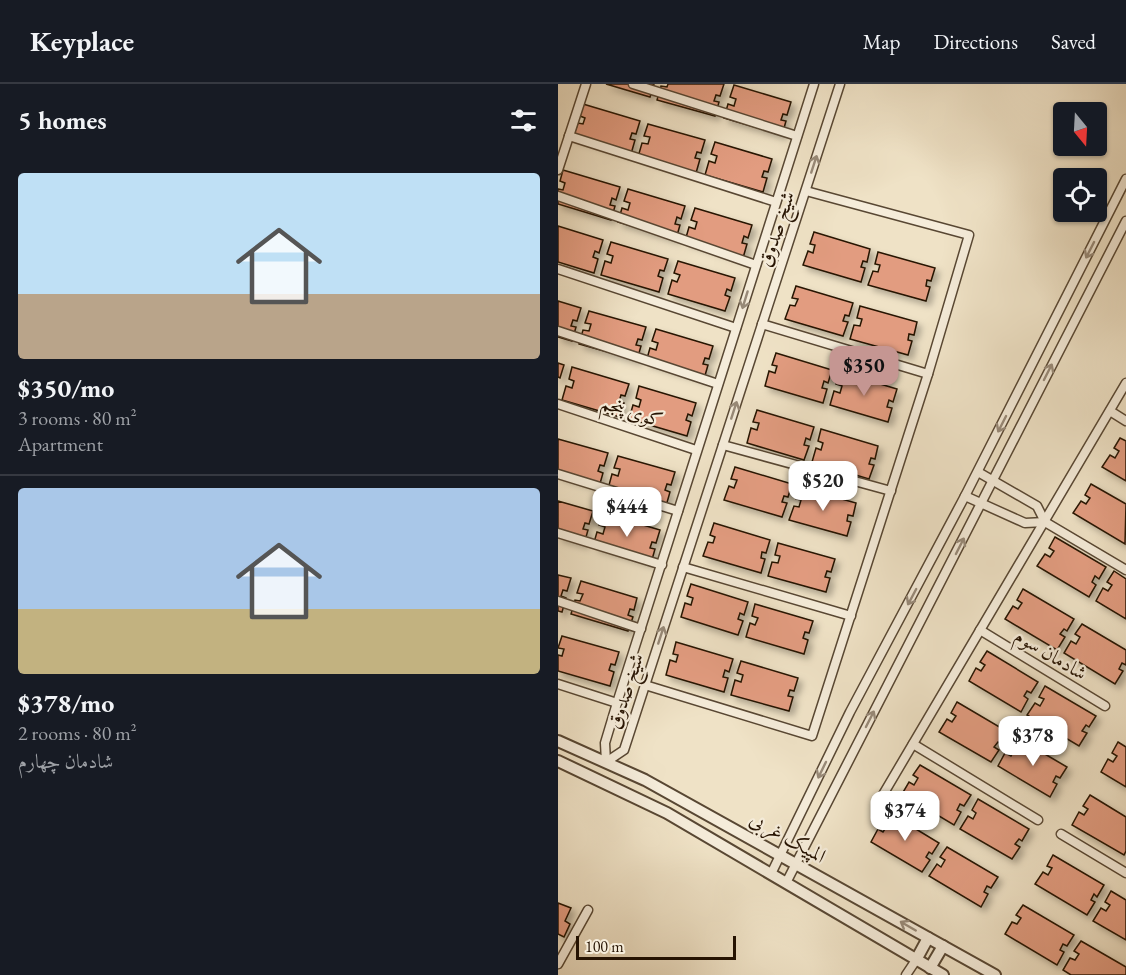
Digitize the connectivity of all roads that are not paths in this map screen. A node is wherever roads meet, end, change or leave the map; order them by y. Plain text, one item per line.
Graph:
1 (586, 84) edge
2 (633, 84) edge
3 (814, 84) edge
4 (840, 84) edge
5 (569, 136) junction
6 (797, 136) junction
7 (558, 170) edge
8 (1126, 179) edge
9 (806, 191) junction
10 (558, 196) edge
11 (776, 202) junction
12 (1126, 221) edge
13 (756, 265) junction
14 (558, 268) edge
15 (762, 324) junction
16 (736, 328) junction
17 (558, 331) edge
18 (928, 374) junction
19 (1126, 383) edge
20 (718, 384) junction
21 (558, 405) edge
22 (1110, 411) junction
23 (1126, 421) edge
24 (723, 445) junction
25 (696, 450) junction
26 (978, 472) junction
27 (558, 474) edge
28 (992, 480) junction
29 (891, 491) junction
30 (965, 496) junction
31 (981, 504) junction
32 (678, 511) junction
33 (1045, 522) junction
34 (558, 533) edge
35 (662, 565) junction
36 (683, 567) junction
37 (1126, 570) edge
38 (558, 602) edge
39 (851, 616) junction
40 (641, 629) junction
41 (980, 630) junction
42 (558, 684) edge
43 (645, 685) junction
44 (617, 703) junction
45 (1105, 706) dead end
46 (558, 741) edge
47 (913, 744) junction
48 (558, 761) edge
49 (606, 762) junction
50 (598, 778) junction
51 (881, 798) dead end
52 (1038, 820) dead end
53 (1061, 834) dead end
54 (781, 854) junction
55 (797, 862) junction
56 (1126, 873) edge
57 (771, 874) junction
58 (786, 883) junction
59 (588, 910) dead end
60 (928, 938) junction
61 (943, 946) junction
62 (916, 960) junction
63 (558, 964) edge
64 (928, 972) edge
65 (906, 975) edge
66 (943, 975) edge
67 (995, 975) edge

1 - 5 street
2 - 6 street
3 - 6 street, شیخ صدوق
9 -> 4 street, شیخ صدوق
5 - 7 street
5 - 11 street
6 - 11 street, شیخ صدوق
8 -> 26 street
9 - 15 street, شیخ صدوق
9 - 18 street
10 - 13 street
11 - 13 street, شیخ صدوق
28 -> 12 street
13 -> 16 street, شیخ صدوق
14 - 16 street
15 - 18 street
24 -> 15 street, شیخ صدوق
16 - 20 street, شیخ صدوق
17 - 20 street
18 - 29 street
19 - 22 street
20 - 25 street, شیخ صدوق
21 - 25 street, کوی پنجم
22 - 23 street
22 - 33 street
24 - 29 street
24 - 36 street, شیخ صدوق
25 - 32 street, شیخ صدوق
26 - 28 street
26 - 30 street
27 - 32 street
28 - 31 street
28 - 33 street
29 - 39 street
30 - 31 street
30 -> 54 street
31 - 33 street
55 -> 31 street
32 - 35 street, شیخ صدوق
33 - 37 street
33 - 41 street
34 - 35 street
35 - 40 street, شیخ صدوق
36 - 39 street
43 -> 36 street, شیخ صدوق
38 - 40 street
39 - 43 street
40 - 44 street, شیخ صدوق
41 - 45 street, شادمان سوم
41 - 47 street
42 - 44 street
43 - 49 street, شیخ صدوق
44 - 49 street, شیخ صدوق
46 - 49 street, المپیک غربی
47 - 51 street
47 - 52 street
48 - 50 street, المپیک غربی
49 - 50 street
49 - 54 street, المپیک غربی
50 - 57 street, المپیک غربی
53 - 56 street
54 - 55 street, المپیک غربی
54 - 57 street
55 - 58 street
60 -> 55 street, المپیک غربی
57 - 58 street, المپیک غربی
58 - 62 street, المپیک غربی
59 - 63 street
60 - 61 street, المپیک غربی
60 - 62 street
61 - 64 street
61 - 67 street, المپیک غربی
62 - 64 street, المپیک غربی
62 - 65 street
64 - 66 street, المپیک غربی

